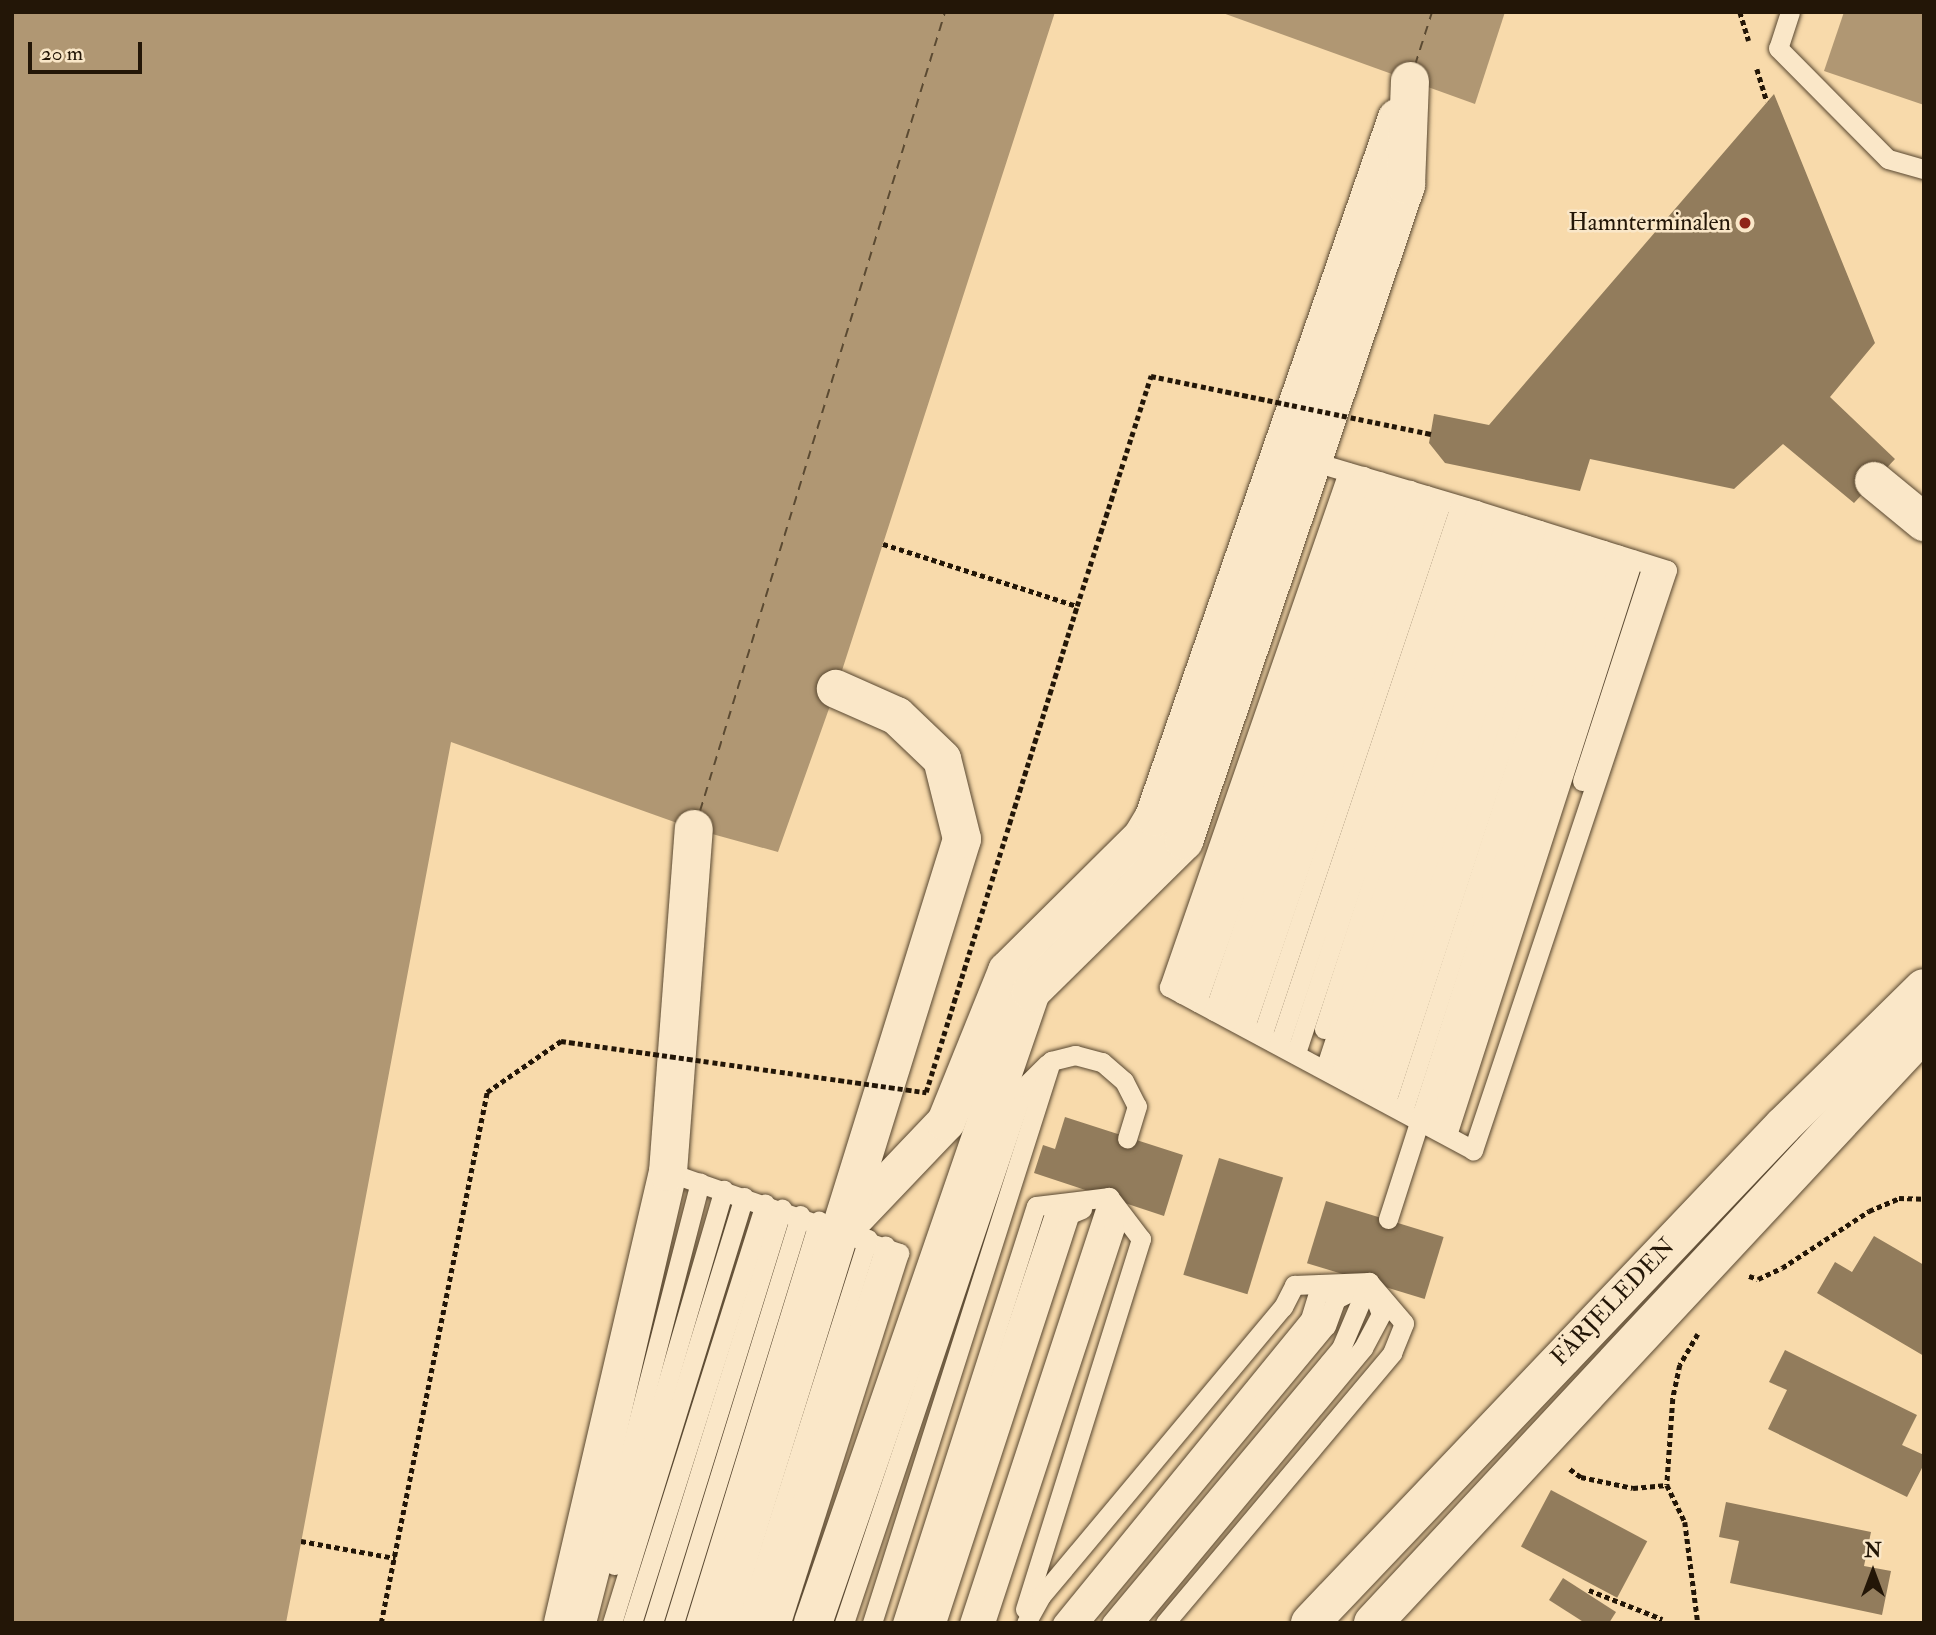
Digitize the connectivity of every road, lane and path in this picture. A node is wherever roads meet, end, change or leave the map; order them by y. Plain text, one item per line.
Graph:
1 (1790, 12) edge
2 (1924, 169) edge
3 (1431, 433) dead end
4 (1874, 481) dead end
5 (1482, 513) junction
6 (1924, 522) edge
7 (883, 544) dead end
8 (1076, 606) junction
9 (836, 689) dead end
10 (694, 829) dead end
11 (1924, 988) edge
12 (1924, 1031) edge
13 (1051, 1061) junction
14 (1309, 1061) junction
15 (1127, 1138) dead end
16 (675, 1187) junction
17 (724, 1191) junction
18 (744, 1197) junction
19 (1109, 1197) junction
20 (1388, 1219) dead end
21 (823, 1223) junction
22 (1369, 1282) junction
23 (1705, 1320) dead end
24 (1581, 1477) dead end
25 (1667, 1485) junction
26 (301, 1541) dead end
27 (395, 1558) junction
28 (1589, 1590) dead end
29 (1662, 1619) dead end
30 (381, 1623) edge
31 (563, 1623) edge
32 (586, 1623) edge
33 (597, 1623) edge
34 (612, 1623) edge
35 (632, 1623) edge
36 (653, 1623) edge
37 (674, 1623) edge
38 (695, 1623) edge
39 (718, 1623) edge
40 (746, 1623) edge
41 (762, 1623) edge
42 (781, 1623) edge
43 (813, 1623) edge
44 (844, 1623) edge
45 (872, 1623) edge
46 (902, 1623) edge
47 (918, 1623) edge
48 (936, 1623) edge
49 (968, 1623) edge
50 (985, 1623) edge
51 (1023, 1623) edge
52 (1062, 1623) edge
53 (1079, 1623) edge
54 (1111, 1623) edge
55 (1134, 1623) edge
56 (1165, 1623) edge
57 (1310, 1623) edge
58 (1373, 1623) edge
59 (1698, 1623) edge

1 - 2 lane
3 - 8 path, bridge
4 - 6 street
5 - 14 lane
5 - 14 lane
5 - 14 lane
5 - 14 lane
5 - 14 lane
5 - 14 lane
5 - 14 lane
5 - 14 lane
5 - 14 lane
5 - 14 lane
5 - 21 street
5 - 43 street
7 - 8 path, bridge
8 - 27 path, bridge
9 - 21 street
10 - 16 street
11 - 57 street, FÄRJELEDEN
12 - 58 street, FÄRJELEDEN
13 - 15 lane
13 - 44 lane
13 - 45 lane
14 - 20 lane
16 - 17 lane
16 - 31 street
16 - 32 lane
17 - 18 lane
17 - 33 lane
18 - 21 lane
18 - 34 lane
19 - 46 lane
19 - 47 lane
19 - 48 lane
19 - 49 lane
19 - 50 lane
19 - 51 lane
21 - 35 lane
21 - 36 lane
21 - 37 lane
21 - 38 lane
21 - 39 street
21 - 40 lane
21 - 41 lane
21 - 42 lane
22 - 51 lane
22 - 52 lane
22 - 53 lane
22 - 54 lane
22 - 55 lane
22 - 56 lane
23 - 25 path
24 - 25 path
25 - 59 path
26 - 27 path
27 - 30 path, bridge
28 - 29 path

